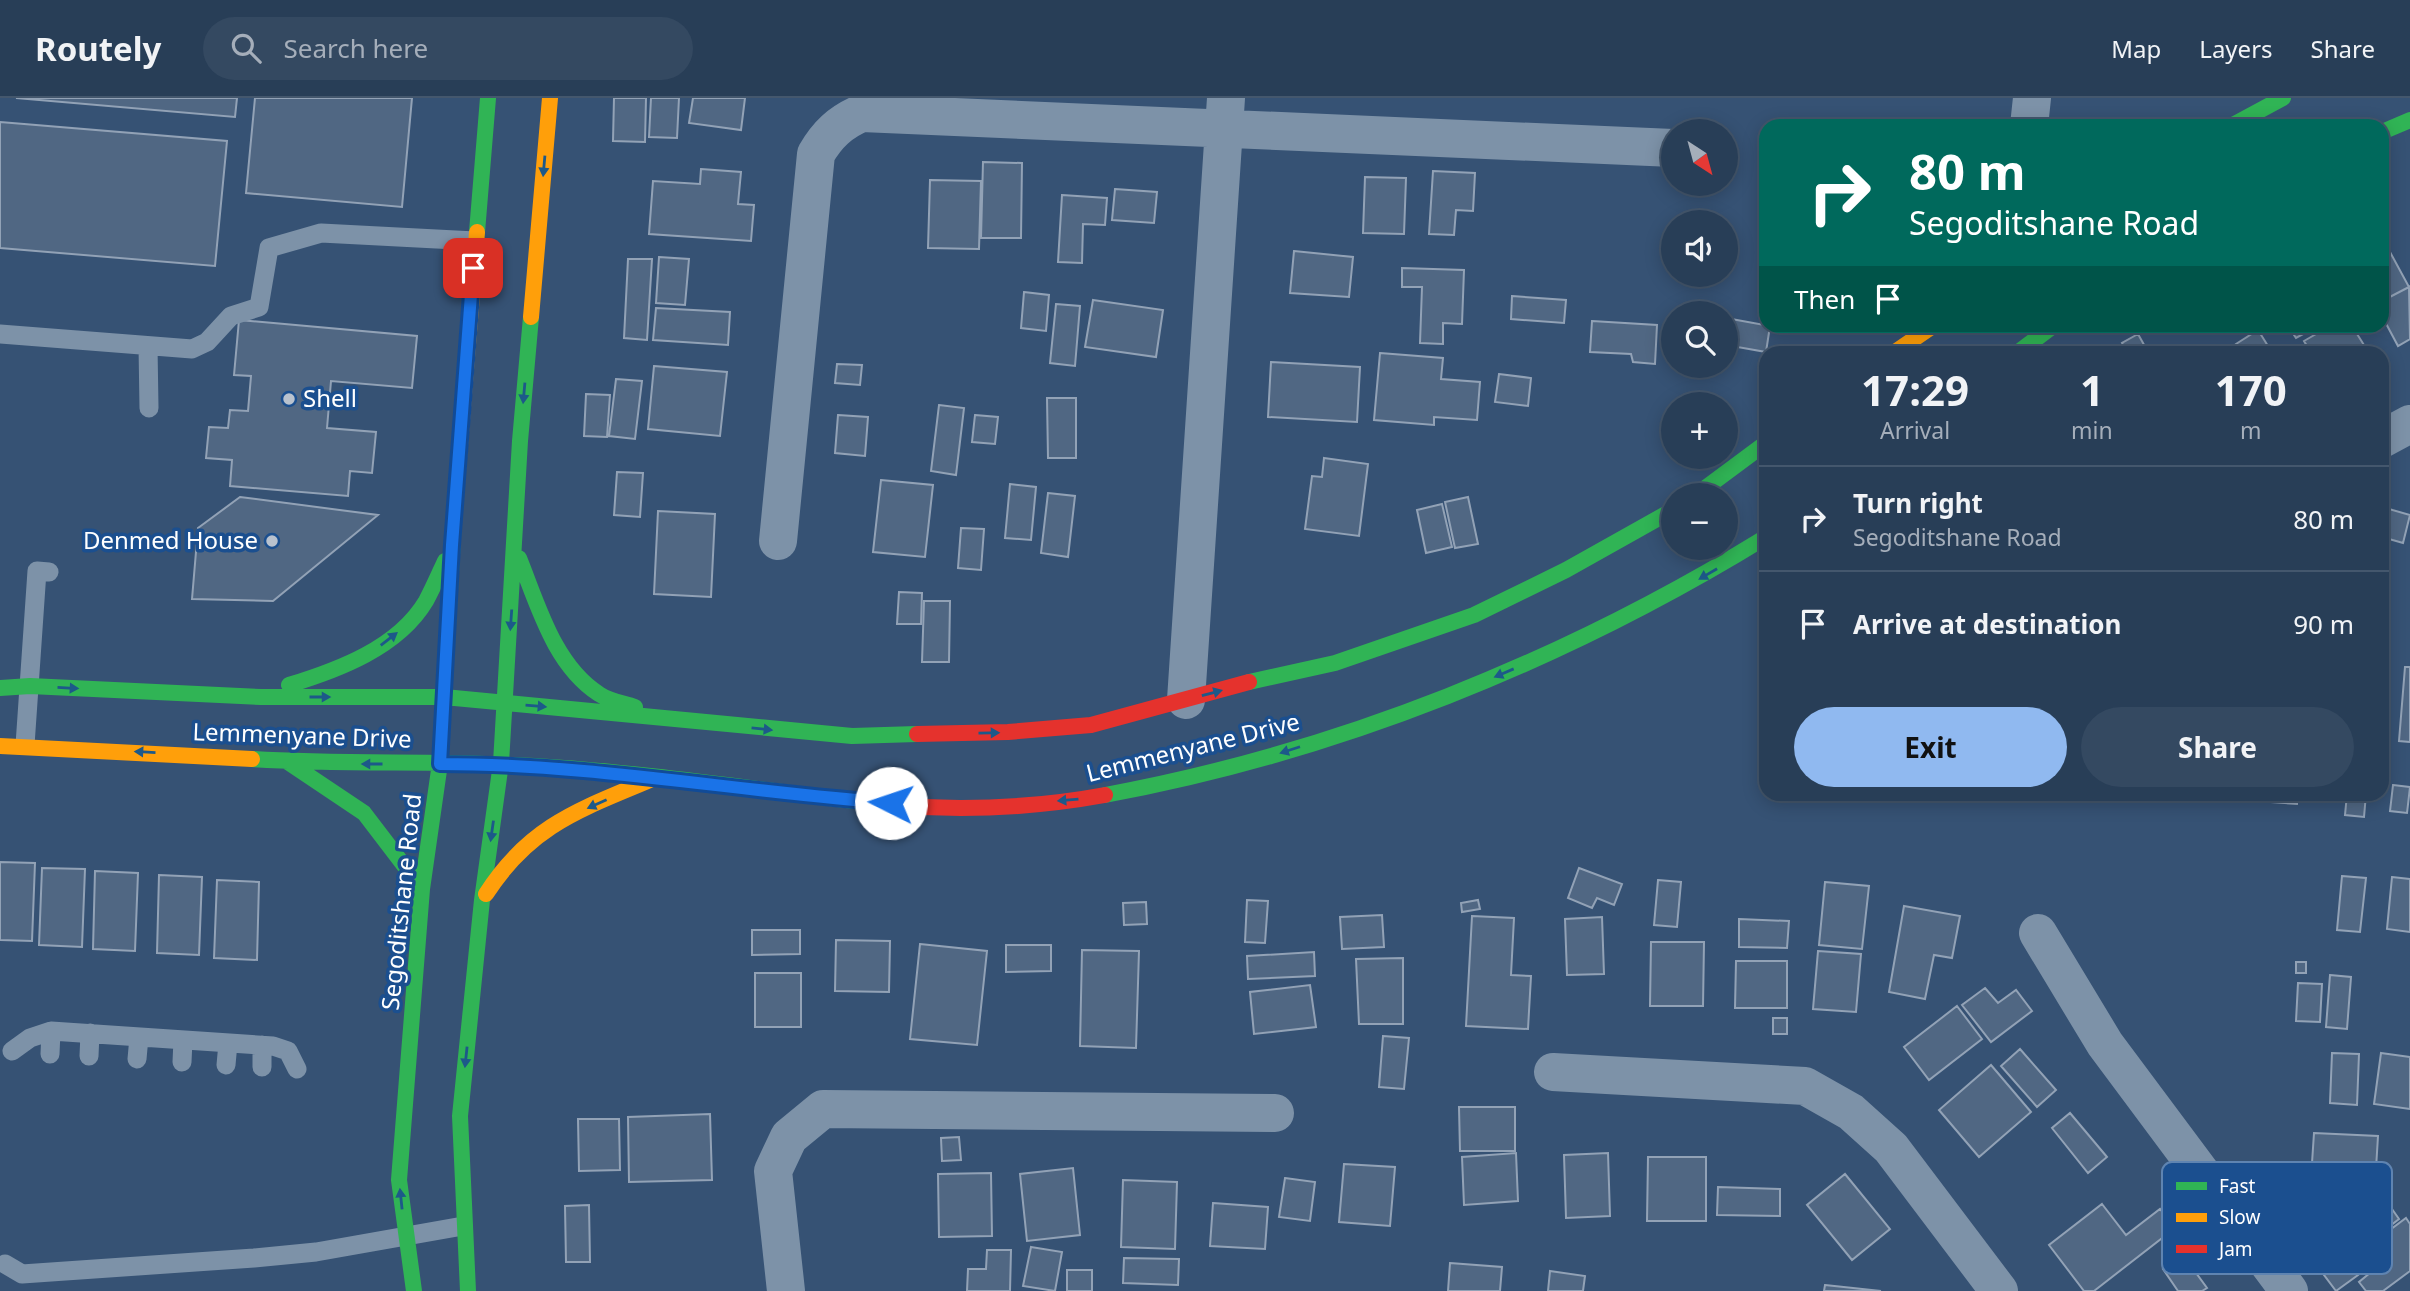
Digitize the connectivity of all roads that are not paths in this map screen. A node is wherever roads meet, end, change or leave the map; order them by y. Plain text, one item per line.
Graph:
1 (488, 98) edge
2 (550, 98) edge
3 (2032, 98) edge
4 (2283, 98) edge
5 (1224, 113) edge
6 (2030, 119) edge
7 (2244, 119) edge
8 (2410, 120) edge
9 (2389, 129) edge
10 (1661, 148) edge
11 (475, 241) junction
12 (1923, 333) edge
13 (2044, 333) edge
14 (0, 334) edge
15 (148, 346) junction
16 (1904, 346) edge
17 (2027, 346) edge
18 (149, 408) dead end
19 (2410, 425) edge
20 (2389, 436) edge
21 (1759, 448) edge
22 (1712, 483) edge
23 (1661, 517) edge
24 (778, 541) dead end
25 (1759, 542) edge
26 (452, 545) junction
27 (516, 550) junction
28 (49, 572) dead end
29 (30, 686) junction
30 (0, 688) edge
31 (261, 697) junction
32 (444, 697) junction
33 (1186, 700) junction
34 (505, 703) junction
35 (664, 718) junction
36 (25, 745) junction
37 (0, 746) edge
38 (286, 761) junction
39 (502, 763) junction
40 (440, 764) junction
41 (660, 776) junction
42 (422, 889) junction
43 (482, 900) junction
44 (2038, 933) dead end
45 (51, 1031) junction
46 (90, 1033) junction
47 (139, 1037) junction
48 (183, 1040) junction
49 (228, 1043) junction
50 (262, 1045) junction
51 (12, 1051) dead end
52 (50, 1054) dead end
53 (89, 1056) dead end
54 (137, 1059) dead end
55 (182, 1062) dead end
56 (226, 1065) dead end
57 (262, 1067) dead end
58 (297, 1069) dead end
59 (1553, 1072) dead end
60 (1275, 1113) dead end
61 (2193, 1162) edge
62 (463, 1226) junction
63 (405, 1236) junction
64 (5, 1264) dead end
65 (2276, 1274) edge
66 (414, 1291) edge
67 (468, 1291) edge
68 (786, 1291) edge
69 (1999, 1291) edge
70 (2289, 1291) edge

1 - 11 main road, Segoditshane Road
2 -> 27 main road
3 - 6 street
4 - 7 main road
5 - 10 street
5 - 24 street
5 - 33 street
8 - 9 main road
11 - 15 lane
11 - 26 main road, Segoditshane Road
12 - 16 main road
13 - 17 main road
14 - 15 lane
15 - 18 lane
19 - 20 street
21 - 22 main road
33 -> 23 main road, Lemmenyane Drive
25 -> 41 main road, Lemmenyane Drive
31 -> 26 main road
26 - 32 main road, Segoditshane Road
27 -> 34 main road
27 - 35 main road
28 - 29 lane
29 - 30 main road, Lemmenyane Drive
29 -> 31 main road, Lemmenyane Drive
29 - 36 lane
31 -> 32 main road, Lemmenyane Drive
32 - 34 main road, Lemmenyane Drive
32 - 40 main road, Segoditshane Road
35 -> 33 main road, Lemmenyane Drive
34 -> 35 main road, Lemmenyane Drive
34 - 39 main road
36 - 37 main road, Lemmenyane Drive
38 -> 36 main road, Lemmenyane Drive
40 -> 38 main road, Lemmenyane Drive
38 - 42 main road
39 - 40 main road, Lemmenyane Drive
39 - 41 main road, Lemmenyane Drive
39 -> 43 main road
40 - 42 main road, Segoditshane Road
41 -> 43 main road
63 -> 42 main road, Segoditshane Road
43 -> 62 main road
44 - 61 street
45 - 46 lane
45 - 51 lane
45 - 52 lane
46 - 47 lane
46 - 53 lane
47 - 48 lane
47 - 54 lane
48 - 49 lane
48 - 55 lane
49 - 50 lane
49 - 56 lane
50 - 57 lane
50 - 58 lane
59 - 69 street
60 - 68 street
62 - 63 lane
62 - 67 main road
63 - 64 lane
63 - 66 main road, Segoditshane Road
65 - 70 street

